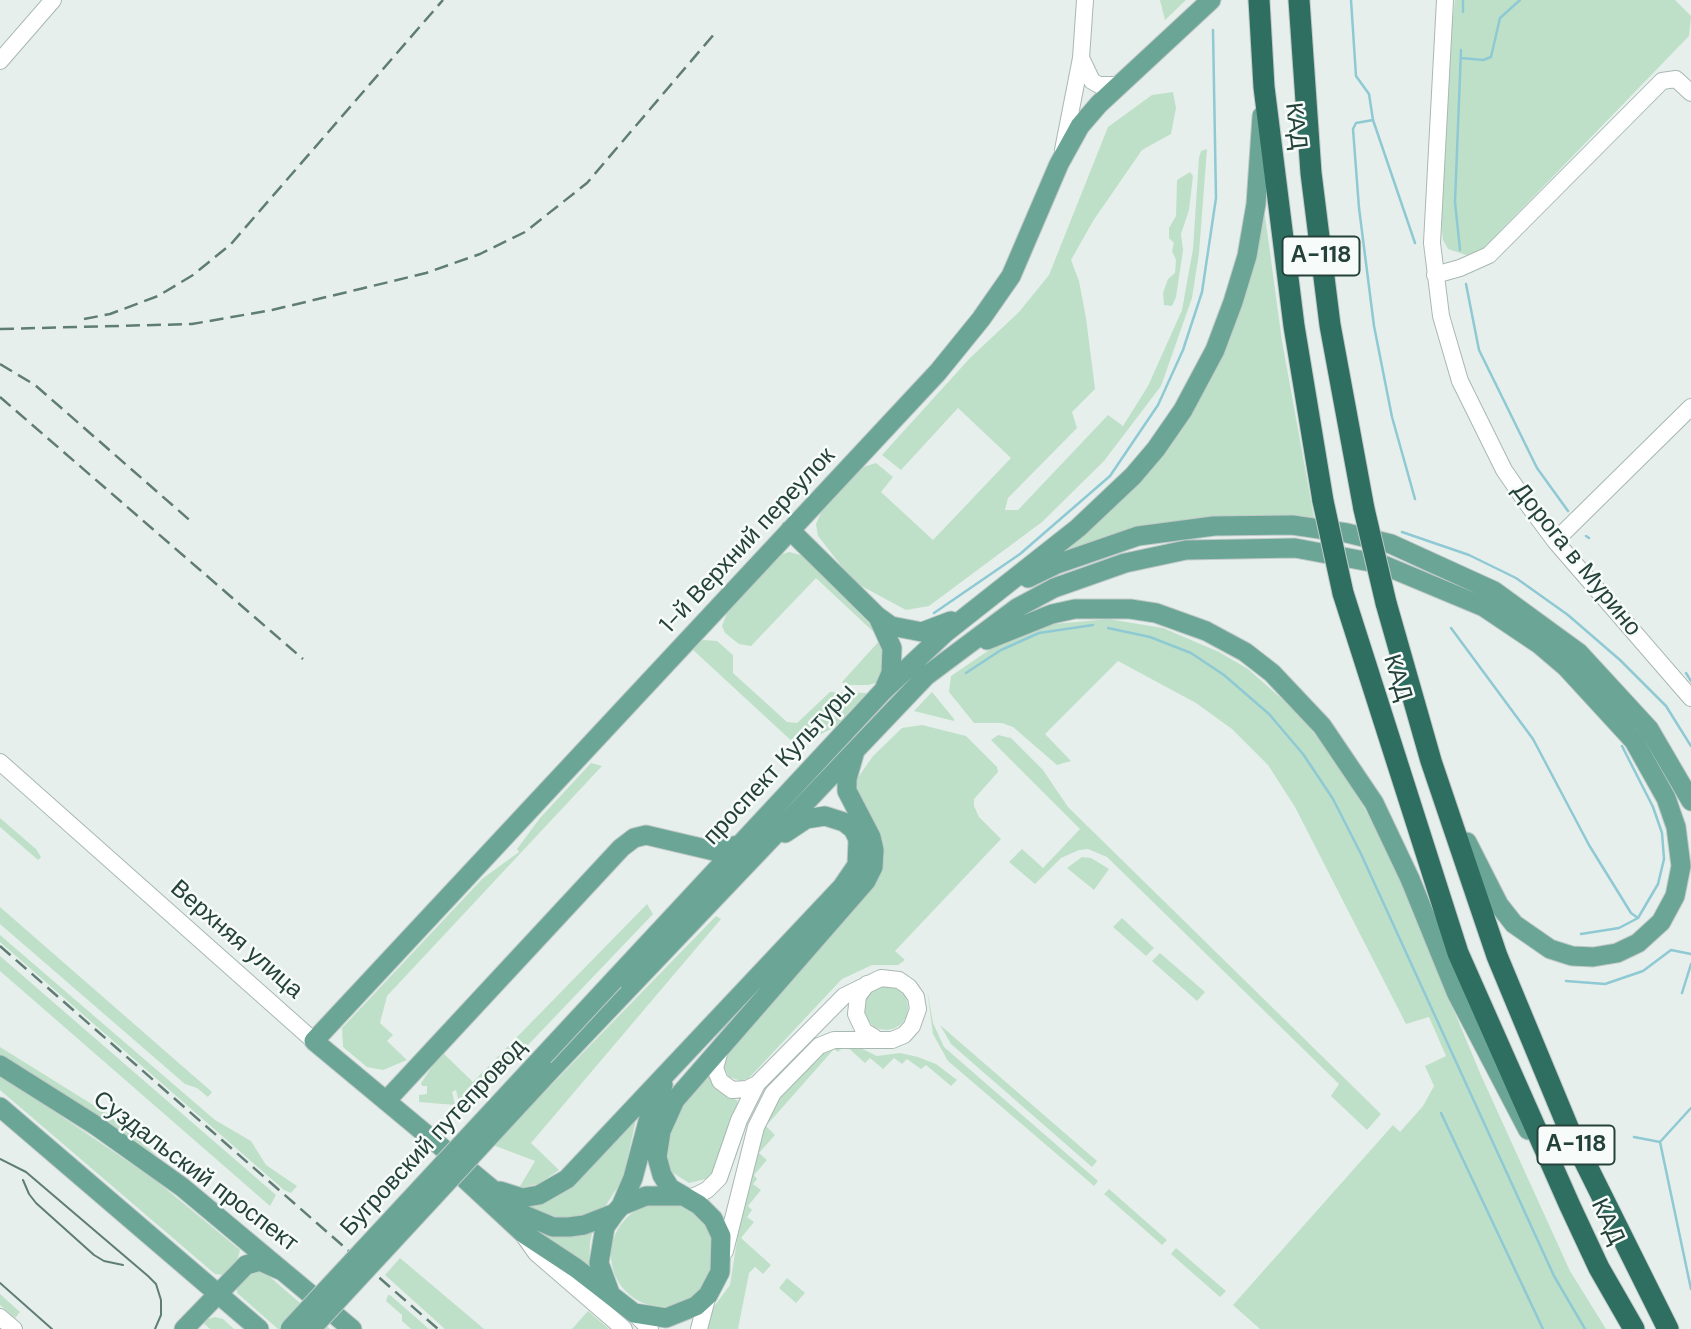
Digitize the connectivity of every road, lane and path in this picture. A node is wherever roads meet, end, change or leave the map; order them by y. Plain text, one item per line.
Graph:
1 (53, 0) edge
2 (1085, 0) edge
3 (1210, 0) edge
4 (1299, 0) edge
5 (1445, 0) edge
6 (1259, 2) edge
7 (1081, 58) junction
8 (0, 61) edge
9 (1119, 85) junction
10 (1264, 87) junction
11 (1691, 93) edge
12 (1059, 164) junction
13 (1434, 275) junction
14 (1691, 407) edge
15 (790, 530) junction
16 (1555, 541) junction
17 (992, 595) junction
18 (976, 608) junction
19 (877, 616) junction
20 (948, 658) junction
21 (883, 691) junction
22 (1691, 698) edge
23 (856, 747) junction
24 (1431, 761) junction
25 (0, 762) edge
26 (1691, 801) edge
27 (738, 845) junction
28 (761, 849) junction
29 (875, 979) junction
30 (619, 986) junction
31 (874, 1037) junction
32 (314, 1041) junction
33 (720, 1049) junction
34 (678, 1061) junction
35 (0, 1065) edge
36 (757, 1084) junction
37 (386, 1101) junction
38 (0, 1107) edge
39 (443, 1151) junction
40 (493, 1188) junction
41 (683, 1196) junction
42 (1570, 1206) junction
43 (618, 1209) junction
44 (523, 1233) junction
45 (720, 1272) junction
46 (290, 1275) junction
47 (217, 1293) junction
48 (708, 1295) junction
49 (612, 1297) junction
50 (0, 1317) edge
51 (629, 1321) edge
52 (14, 1329) edge
53 (184, 1329) edge
54 (259, 1329) edge
55 (290, 1329) edge
56 (311, 1329) edge
57 (352, 1329) edge
58 (650, 1329) edge
59 (699, 1329) edge
60 (1634, 1329) edge
61 (1668, 1329) edge

1 - 8 street
2 - 7 street, 1-й Верхний переулок
3 - 9 main road
4 - 24 highway, КАД / А-118, bridge
5 - 13 street, Дорога в Мурино
6 - 10 highway, КАД / А-118
7 - 9 street
7 - 12 street, 1-й Верхний переулок
9 - 12 main road
10 - 17 main road
10 - 42 highway, КАД / А-118, bridge
11 - 13 street
12 - 15 main road, 1-й Верхний переулок
13 - 16 street, Дорога в Мурино
14 - 16 street
15 - 19 main road
15 - 32 main road, 1-й Верхний переулок
16 - 22 street, Дорога в Мурино
17 - 18 main road, проспект Культуры
17 - 26 main road
18 - 19 main road
18 - 21 main road, проспект Культуры
19 - 21 main road
20 - 23 main road, проспект Культуры
20 - 24 main road
20 - 42 main road
21 - 27 main road, проспект Культуры
23 - 28 main road, проспект Культуры
23 - 33 main road
24 - 61 highway, КАД / А-118
25 - 32 street, Верхняя улица
27 - 30 main road, проспект Культуры
27 - 37 main road
28 - 30 main road, проспект Культуры
28 - 34 main road
29 - 31 street
29 - 31 street
29 - 36 street
30 - 55 main road, Бугровский путепровод, bridge
30 - 56 main road, Бугровский путепровод, bridge
31 - 45 street
32 - 37 main road, Верхняя улица
33 - 36 street
33 - 41 main road
34 - 40 main road
34 - 43 main road
35 - 46 main road, Суздальский проспект
36 - 41 street
37 - 39 main road, Верхняя улица
38 - 47 main road
39 - 40 main road, Верхняя улица
39 - 44 main road, Верхняя улица
40 - 43 main road, Верхняя улица
41 - 43 main road
41 - 45 main road
42 - 60 highway, КАД / А-118
43 - 49 main road
44 - 49 main road, Верхняя улица
44 - 51 street
45 - 48 main road
46 - 47 main road
46 - 57 main road, Суздальский проспект
47 - 53 main road
47 - 54 main road
48 - 51 main road
48 - 59 street
49 - 51 main road
50 - 52 street
51 - 58 street

